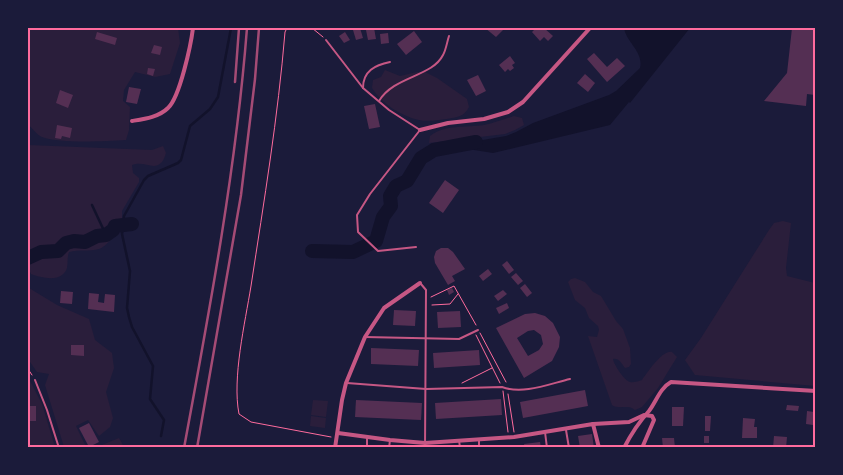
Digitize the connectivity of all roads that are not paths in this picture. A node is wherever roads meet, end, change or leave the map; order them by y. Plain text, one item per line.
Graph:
1 (193, 28) edge
2 (590, 28) edge
3 (449, 36) dead end
4 (326, 40) road end
5 (390, 62) dead end
6 (364, 88) junction
7 (379, 101) junction
8 (132, 121) dead end
9 (420, 130) junction
10 (416, 248) dead end
11 (420, 283) joint
12 (478, 330) road end
13 (365, 337) junction
14 (426, 339) junction
15 (570, 379) dead end
16 (35, 380) road end
17 (346, 383) junction
18 (426, 389) junction
19 (816, 391) edge
20 (644, 416) junction
21 (593, 424) junction
22 (565, 428) junction
23 (544, 432) junction
24 (338, 433) junction
25 (367, 438) junction
26 (479, 439) junction
27 (390, 440) junction
28 (459, 440) junction
29 (425, 445) edge
30 (59, 448) edge
31 (335, 448) edge
32 (367, 448) edge
33 (389, 448) edge
34 (460, 448) edge
35 (478, 448) edge
36 (547, 448) edge
37 (569, 448) edge
38 (599, 448) edge
39 (624, 448) edge
40 (642, 448) edge

1 - 8 street
2 - 9 street
3 - 7 lane
4 - 6 lane
5 - 6 lane
6 - 7 lane
7 - 9 lane
9 - 10 lane
11 - 13 street
11 - 14 lane
12 - 14 lane
13 - 14 lane
13 - 17 street
14 - 18 lane
15 - 18 lane
16 - 30 lane
17 - 18 lane
17 - 24 street
18 - 29 lane
19 - 20 street
20 - 21 street
20 - 39 street
20 - 40 street
21 - 22 street
21 - 38 street
22 - 23 street
22 - 37 lane
23 - 26 street
23 - 36 lane
24 - 25 street
24 - 31 street
25 - 27 street
25 - 32 lane
26 - 28 street
26 - 35 lane
27 - 29 street
27 - 33 lane
28 - 29 street
28 - 34 lane

